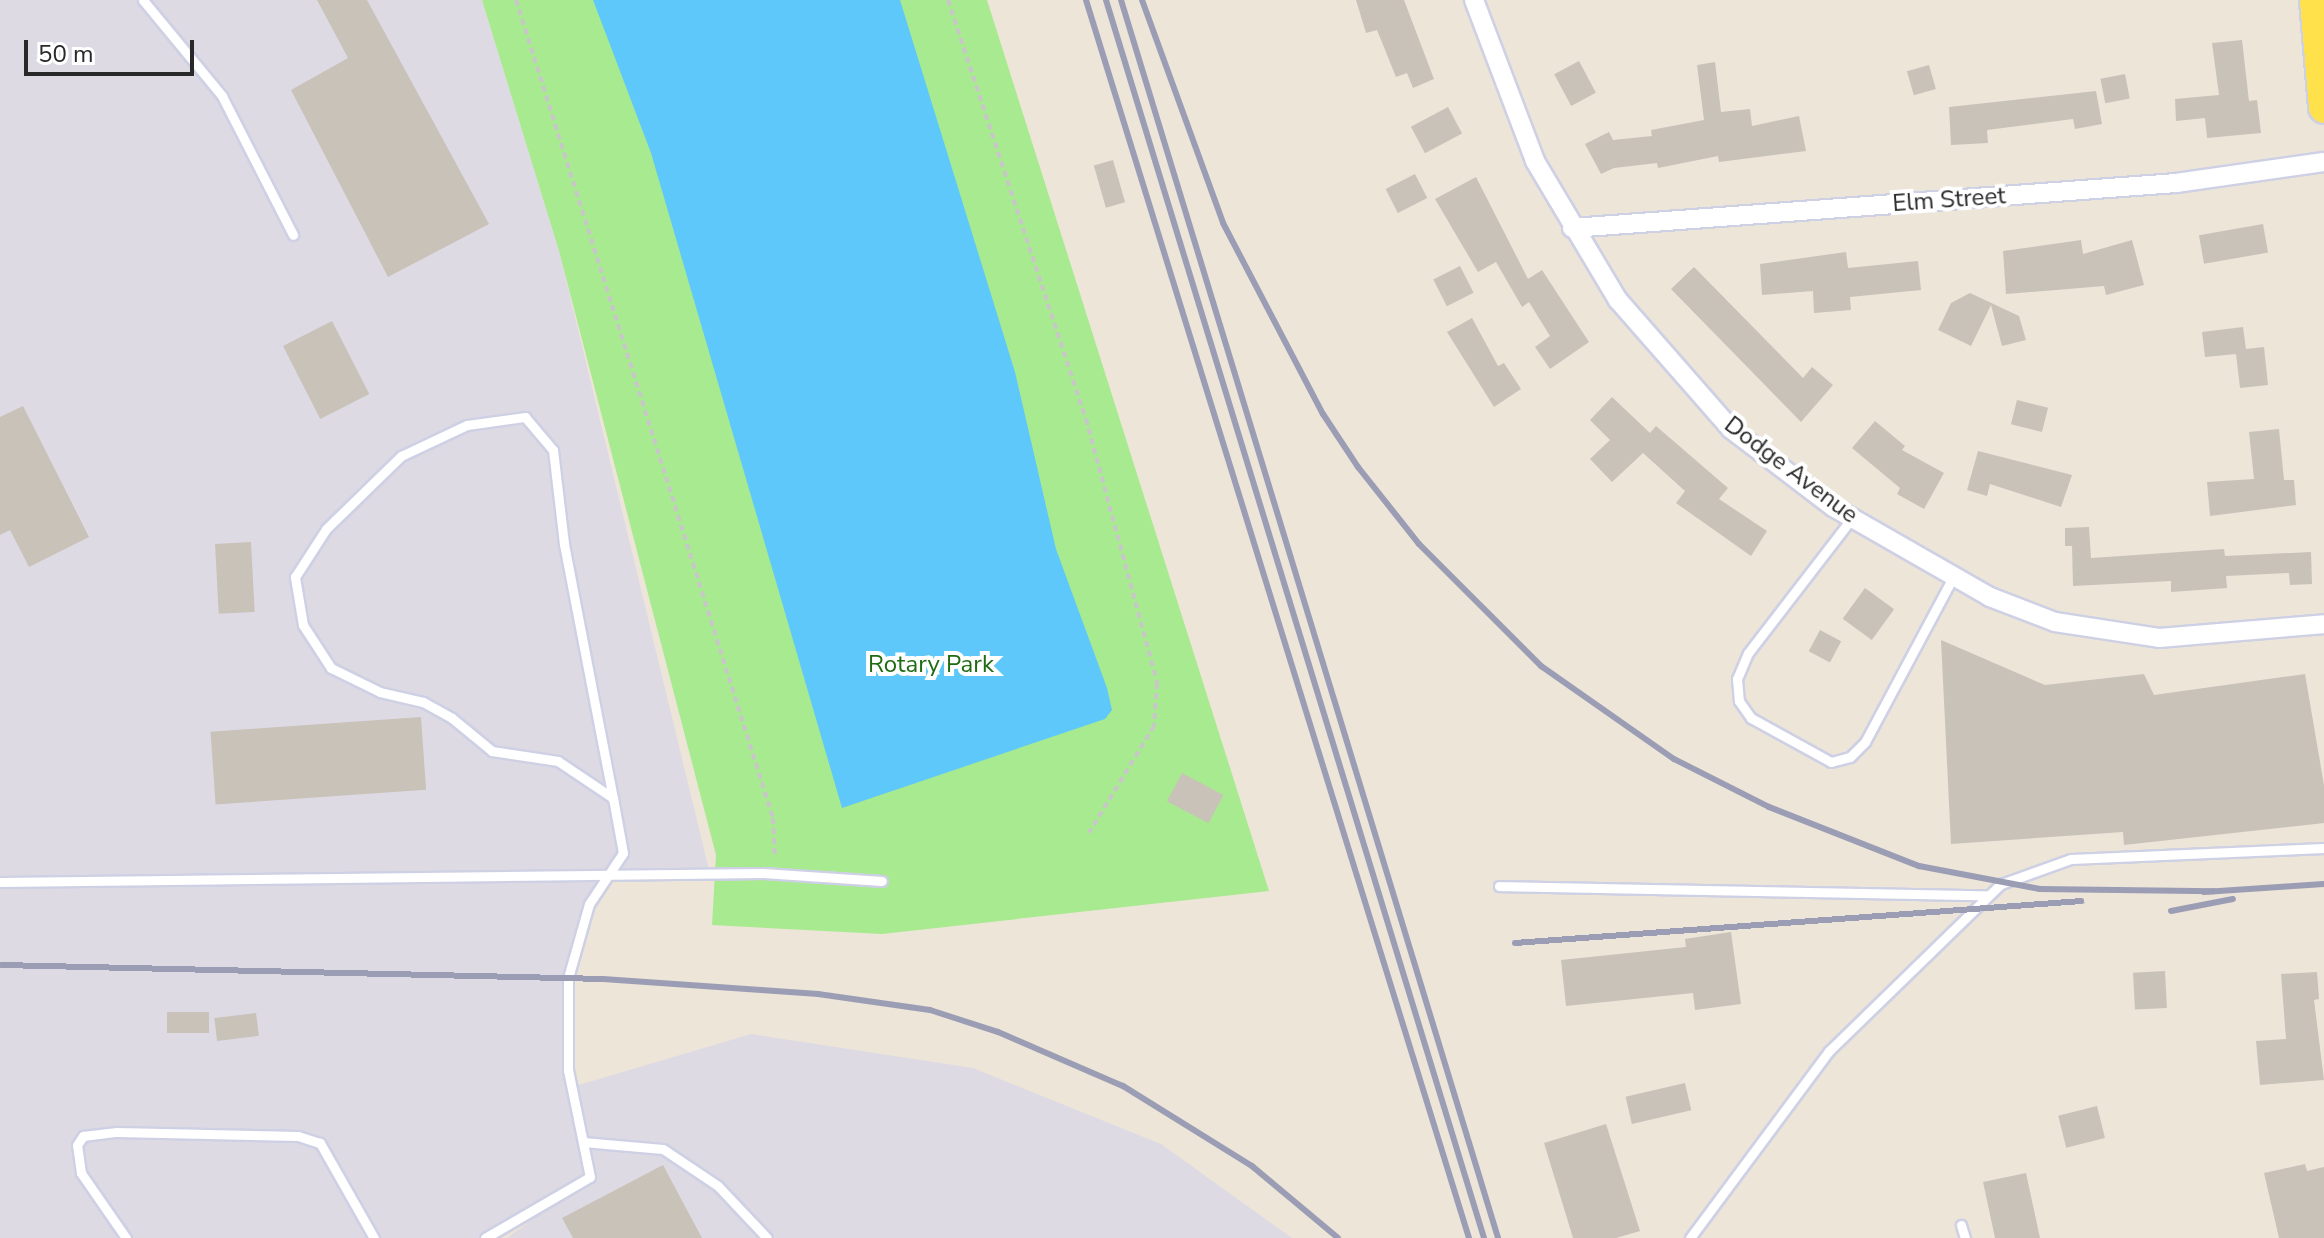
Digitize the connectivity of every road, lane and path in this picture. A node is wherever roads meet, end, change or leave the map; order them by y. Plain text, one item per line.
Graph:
1 (143, 0) edge
2 (516, 0) edge
3 (948, 0) edge
4 (1474, 0) edge
5 (2315, 0) edge
6 (2324, 108) edge
7 (2324, 162) edge
8 (1572, 228) junction
9 (293, 235) dead end
10 (1852, 518) junction
11 (1953, 577) junction
12 (2324, 624) edge
13 (613, 798) junction
14 (1089, 833) dead end
15 (2324, 848) edge
16 (777, 874) junction
17 (606, 876) junction
18 (882, 881) dead end
19 (0, 882) edge
20 (1499, 886) dead end
21 (1988, 895) junction
22 (583, 1142) junction
23 (1961, 1225) dead end
24 (126, 1238) edge
25 (374, 1238) edge
26 (485, 1238) edge
27 (767, 1238) edge
28 (1690, 1238) edge
29 (1965, 1238) edge

1 - 9 lane
2 - 16 path
3 - 14 path
4 - 8 street, Dodge Avenue
5 - 6 main road
7 - 8 street, Elm Street
8 - 10 street, Dodge Avenue
10 - 11 street, Dodge Avenue
10 - 11 lane
11 - 12 street, Dodge Avenue
13 - 13 lane
13 - 17 lane
15 - 21 lane
16 - 17 lane
16 - 18 lane
17 - 19 lane
17 - 22 lane
20 - 21 lane
21 - 28 lane
22 - 26 lane
22 - 27 lane
23 - 29 lane
24 - 25 lane

